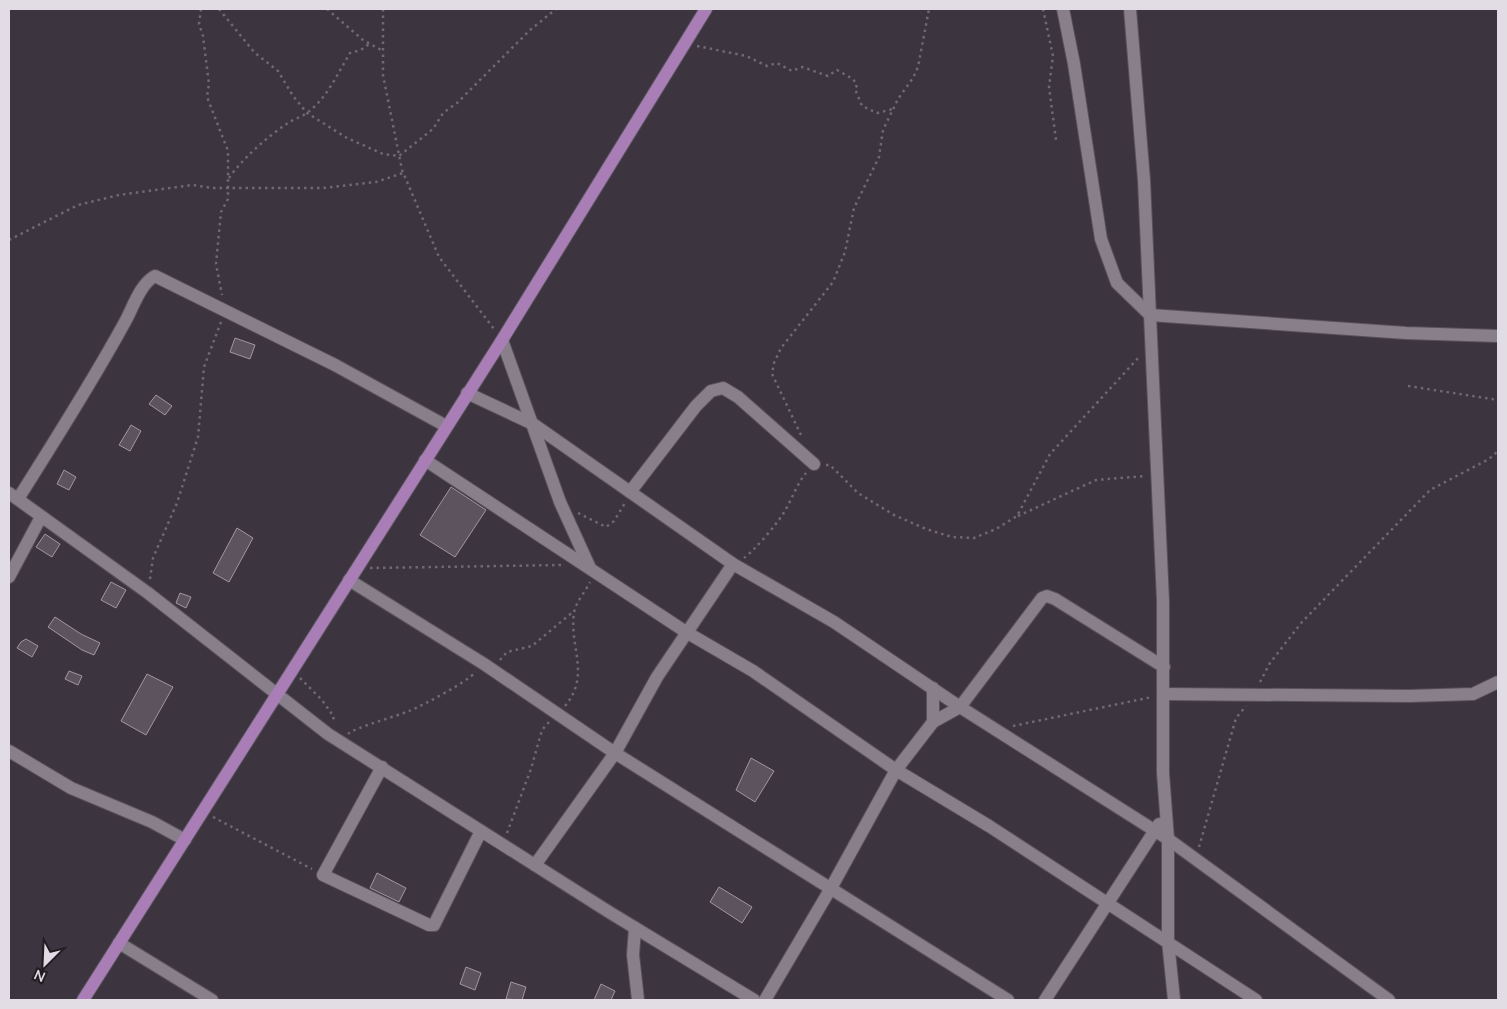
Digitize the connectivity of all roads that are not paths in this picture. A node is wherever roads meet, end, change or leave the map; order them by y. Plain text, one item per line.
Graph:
1 (706, 9) edge
2 (1130, 9) edge
3 (1061, 12) edge
4 (1150, 316) junction
5 (1498, 336) edge
6 (502, 340) junction
7 (467, 394) junction
8 (532, 424) junction
9 (446, 426) junction
10 (425, 460) junction
11 (814, 464) road end
12 (630, 492) junction
13 (13, 496) edge
14 (41, 517) junction
15 (733, 564) junction
16 (587, 567) junction
17 (9, 577) edge
18 (349, 580) junction
19 (686, 632) junction
20 (1164, 667) junction
21 (1498, 682) edge
22 (933, 688) junction
23 (1163, 694) junction
24 (278, 695) junction
25 (960, 707) junction
26 (933, 722) junction
27 (9, 751) edge
28 (616, 753) junction
29 (382, 767) junction
30 (896, 770) junction
31 (1166, 814) junction
32 (481, 831) junction
33 (1154, 831) junction
34 (1168, 839) junction
35 (185, 840) junction
36 (535, 865) junction
37 (831, 888) junction
38 (1107, 905) junction
39 (635, 928) junction
40 (1168, 942) junction
41 (119, 943) junction
42 (208, 999) edge
43 (84, 1000) edge
44 (638, 1000) edge
45 (754, 1000) edge
46 (765, 1000) edge
47 (1008, 1000) edge
48 (1045, 1000) edge
49 (1174, 1000) edge
50 (1256, 1000) edge
51 (1389, 1000) edge

1 - 6 main road
2 - 4 street
3 - 4 street
4 - 5 street
4 - 20 street
6 - 7 main road
6 - 8 street
7 - 8 street
7 - 9 main road
8 - 12 street
8 - 16 street
9 - 10 main road
9 - 13 street
10 - 16 street
10 - 18 main road
11 - 12 street
12 - 15 street
13 - 14 street
14 - 17 street
14 - 24 street
15 - 19 street
15 - 22 street
16 - 19 street
18 - 24 main road
18 - 28 street
19 - 28 street
19 - 30 street
20 - 23 street
20 - 25 street
21 - 23 street
22 - 25 street
22 - 26 street
23 - 31 street
24 - 29 street
24 - 35 main road
25 - 26 street
25 - 33 street
26 - 30 street
27 - 35 street
28 - 36 street
28 - 37 street
29 - 32 street
29 - 32 street
30 - 37 street
30 - 38 street
31 - 33 street
31 - 34 street
32 - 36 street
33 - 34 street
33 - 38 street
34 - 40 street
34 - 51 street
35 - 41 main road
36 - 39 street
37 - 46 street
37 - 47 street
38 - 40 street
38 - 48 street
39 - 44 street
39 - 45 street
40 - 49 street
40 - 50 street
41 - 42 street
41 - 43 main road

